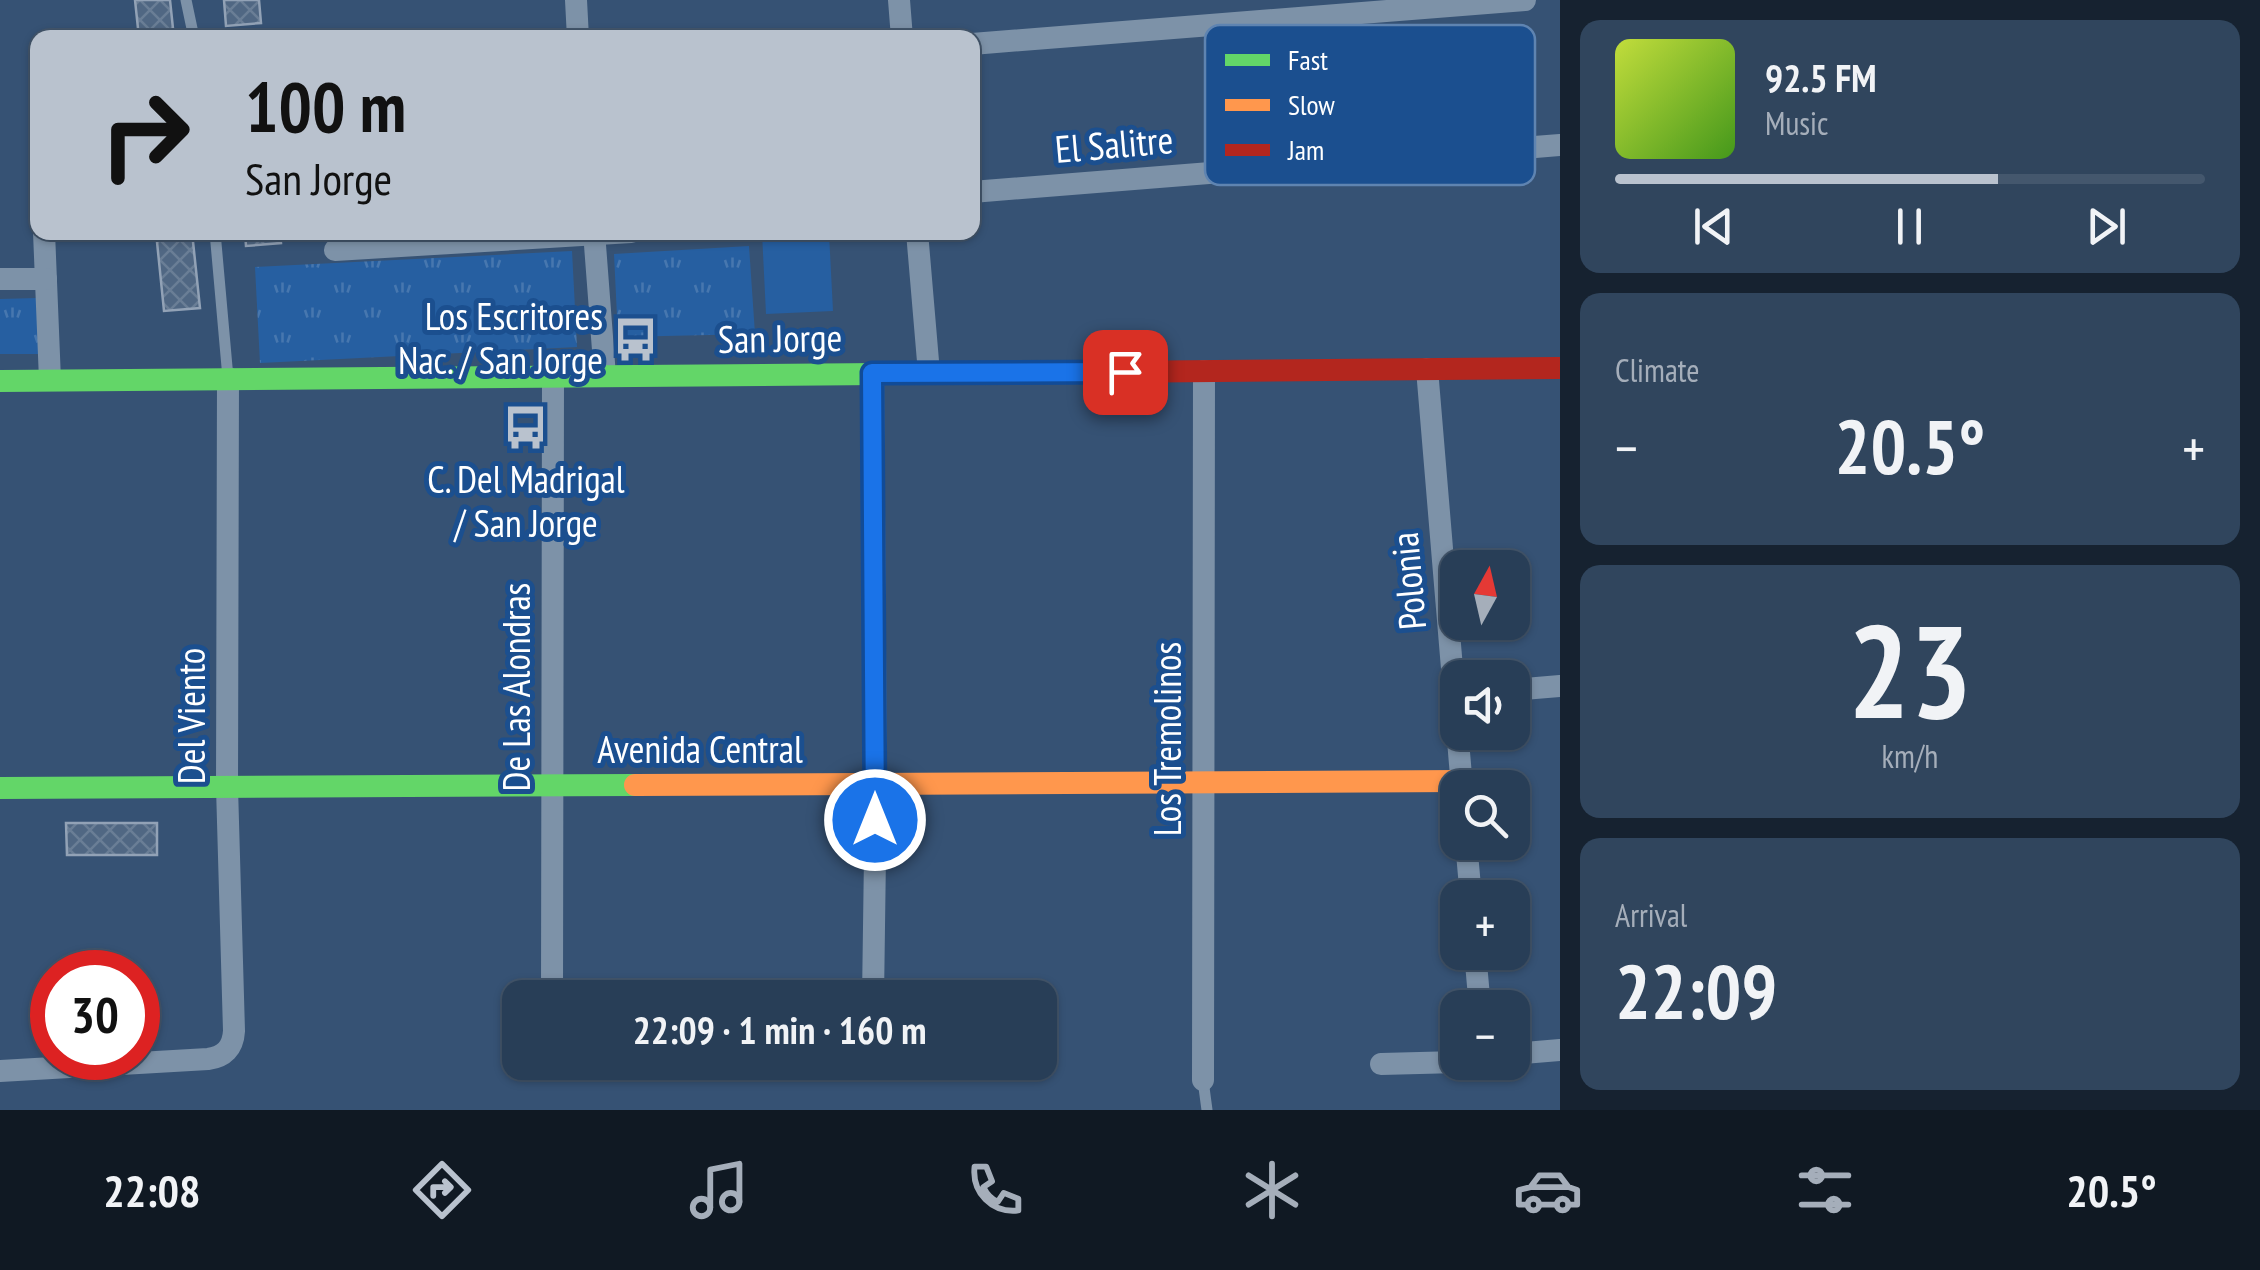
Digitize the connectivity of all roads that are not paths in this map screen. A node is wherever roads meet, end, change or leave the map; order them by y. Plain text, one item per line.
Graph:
1 (186, 0) edge
2 (576, 0) edge
3 (899, 0) edge
4 (1526, 0) edge
5 (1205, 25) edge
6 (1211, 25) edge
7 (192, 30) edge
8 (578, 30) edge
9 (901, 30) edge
10 (980, 43) edge
11 (1560, 144) edge
12 (1535, 146) edge
13 (1205, 173) edge
14 (980, 191) edge
15 (44, 240) edge
16 (216, 240) edge
17 (497, 240) edge
18 (594, 240) edge
19 (918, 240) edge
20 (335, 250) dead end
21 (0, 279) edge
22 (46, 280) junction
23 (1560, 368) edge
24 (1427, 369) junction
25 (1204, 371) junction
26 (872, 373) junction
27 (929, 373) junction
28 (554, 376) junction
29 (605, 376) junction
30 (228, 378) junction
31 (0, 380) edge
32 (50, 380) junction
33 (1453, 660) edge
34 (1560, 686) edge
35 (1530, 688) edge
36 (1203, 783) junction
37 (876, 784) junction
38 (1440, 784) edge
39 (552, 786) junction
40 (227, 787) junction
41 (0, 788) edge
42 (552, 980) edge
43 (873, 980) edge
44 (1560, 1050) edge
45 (1530, 1052) edge
46 (1440, 1062) edge
47 (1381, 1064) dead end
48 (0, 1071) edge
49 (1203, 1080) joint
50 (1207, 1108) edge

1 - 7 lane
2 - 8 street
3 - 9 street
4 - 6 street
5 - 10 street
11 - 12 street, El Salitre
13 - 14 street, El Salitre
15 - 22 street
16 - 30 lane
17 - 20 street
18 - 29 street
19 - 27 street
21 - 22 street
22 - 32 street
23 - 24 street, San Jorge
24 - 25 street, San Jorge
24 - 33 street, Polonia
25 - 27 street, San Jorge
25 - 36 street, Los Tremolinos
26 - 27 street, San Jorge
26 - 29 street, San Jorge
26 - 37 street
28 - 29 street, San Jorge
28 - 30 street, San Jorge
28 - 39 street, De Las Alondras
30 - 32 street, San Jorge
30 - 40 street, Del Viento
31 - 32 street, San Jorge
34 - 35 street
36 - 37 street, Avenida Central
36 - 38 street, Avenida Central
36 - 49 street, Los Tremolinos
37 - 39 street, Avenida Central
37 - 43 street
39 - 40 street, Avenida Central
39 - 42 street, De Las Alondras
40 - 41 street, Avenida Central
40 - 48 street, Del Viento
44 - 45 street
46 - 47 street
49 - 50 lane, Los Tremolinos

